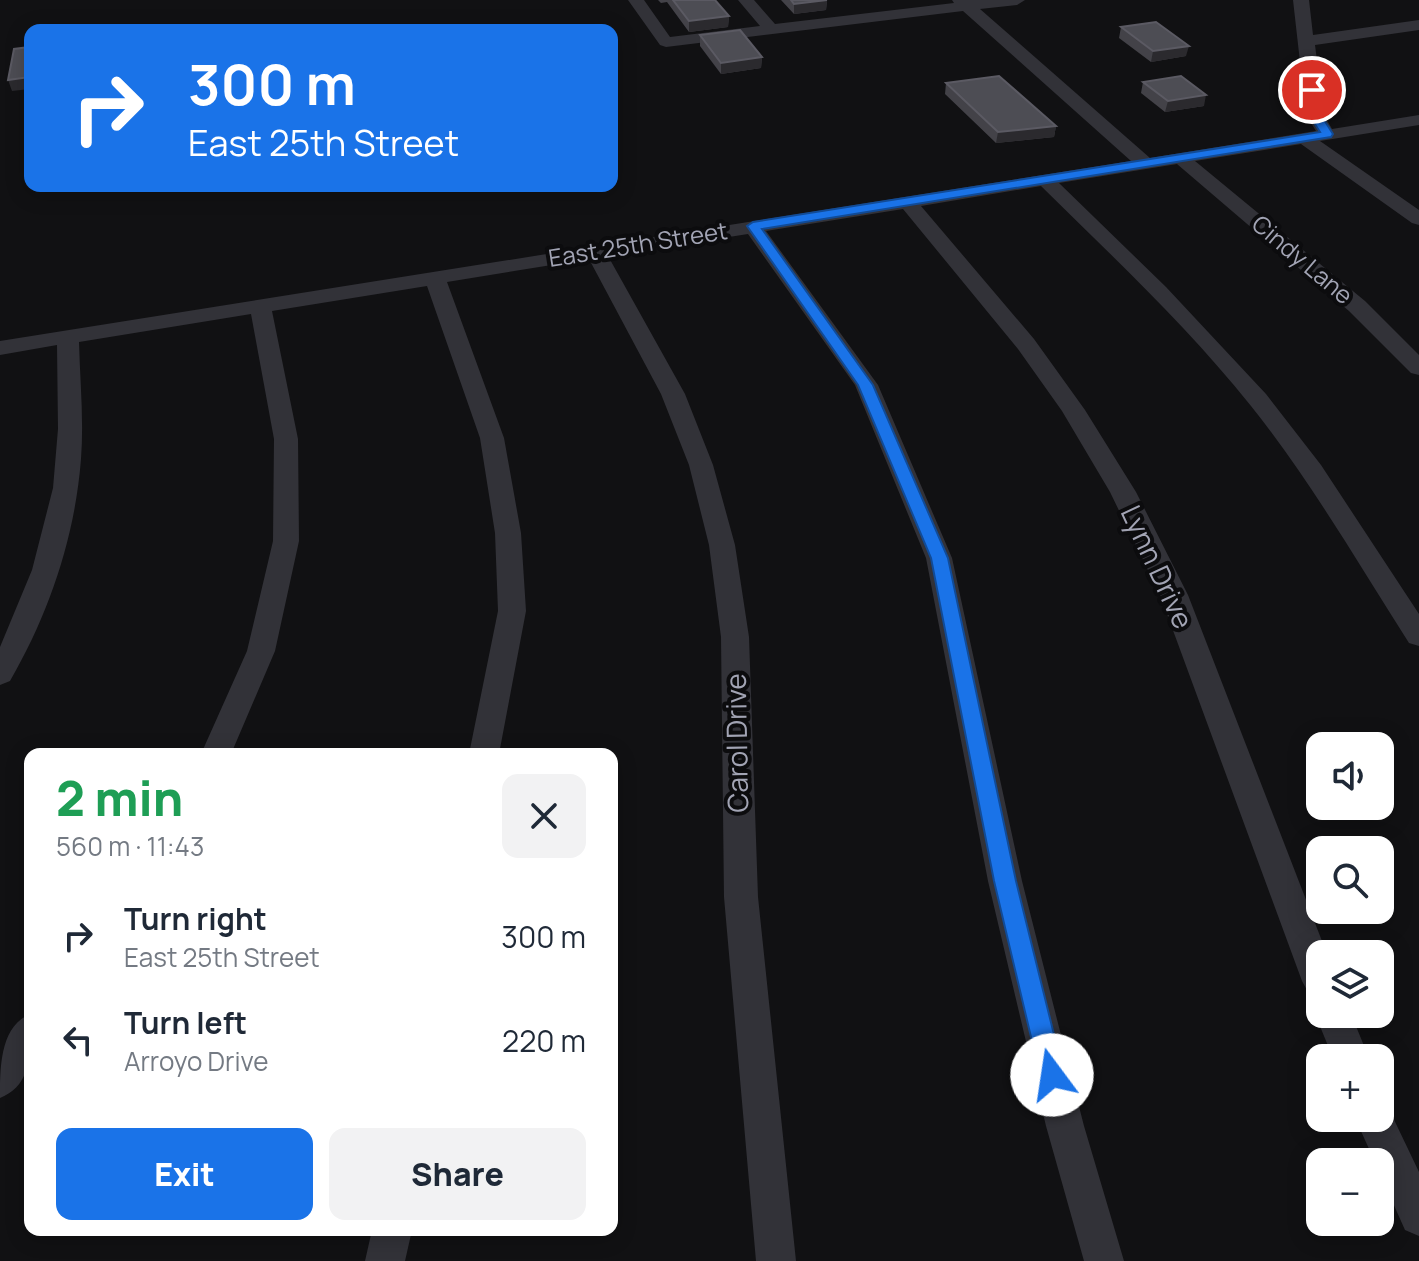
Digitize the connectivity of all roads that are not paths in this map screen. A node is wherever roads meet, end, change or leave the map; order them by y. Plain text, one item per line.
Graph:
1 (636, 0) edge
2 (746, 0) edge
3 (858, 0) edge
4 (1017, 0) edge
5 (1301, 0) edge
6 (964, 3) edge
7 (875, 17) junction
8 (1419, 25) edge
9 (771, 29) junction
10 (1306, 41) junction
11 (1419, 120) edge
12 (1327, 134) junction
13 (1304, 138) junction
14 (1180, 158) junction
15 (1145, 163) junction
16 (1044, 179) junction
17 (907, 201) junction
18 (1419, 219) edge
19 (753, 226) junction
20 (595, 252) junction
21 (435, 278) junction
22 (260, 307) junction
23 (68, 337) junction
24 (0, 348) edge
25 (1419, 368) edge
26 (1419, 636) edge
27 (0, 674) edge
28 (219, 748) edge
29 (485, 748) edge
30 (1306, 944) edge
31 (24, 1040) edge
32 (0, 1081) edge
33 (1380, 1132) edge
34 (1419, 1216) edge
35 (391, 1236) edge
36 (385, 1261) edge
37 (776, 1261) edge
38 (1104, 1261) edge

1 - 9 street
2 - 9 street
3 - 7 street
4 - 6 street
5 - 10 street
6 - 7 street
6 - 15 street
7 - 9 street
8 - 10 street
10 - 12 street
11 - 12 street, East 25th Street
12 - 13 street, East 25th Street
13 - 14 street, East 25th Street
13 - 18 street
14 - 15 street, East 25th Street
14 - 25 street, Cindy Lane
15 - 16 street, East 25th Street
16 - 17 street, East 25th Street
16 - 26 street
17 - 19 street, East 25th Street
17 - 30 street, Lynn Drive
19 - 20 street, East 25th Street
19 - 38 street
20 - 21 street, East 25th Street
20 - 37 street, Carol Drive
21 - 22 street, East 25th Street
21 - 29 street
22 - 23 street, East 25th Street
22 - 28 street
23 - 24 street, East 25th Street
23 - 27 street
31 - 32 street
33 - 34 street
35 - 36 street

